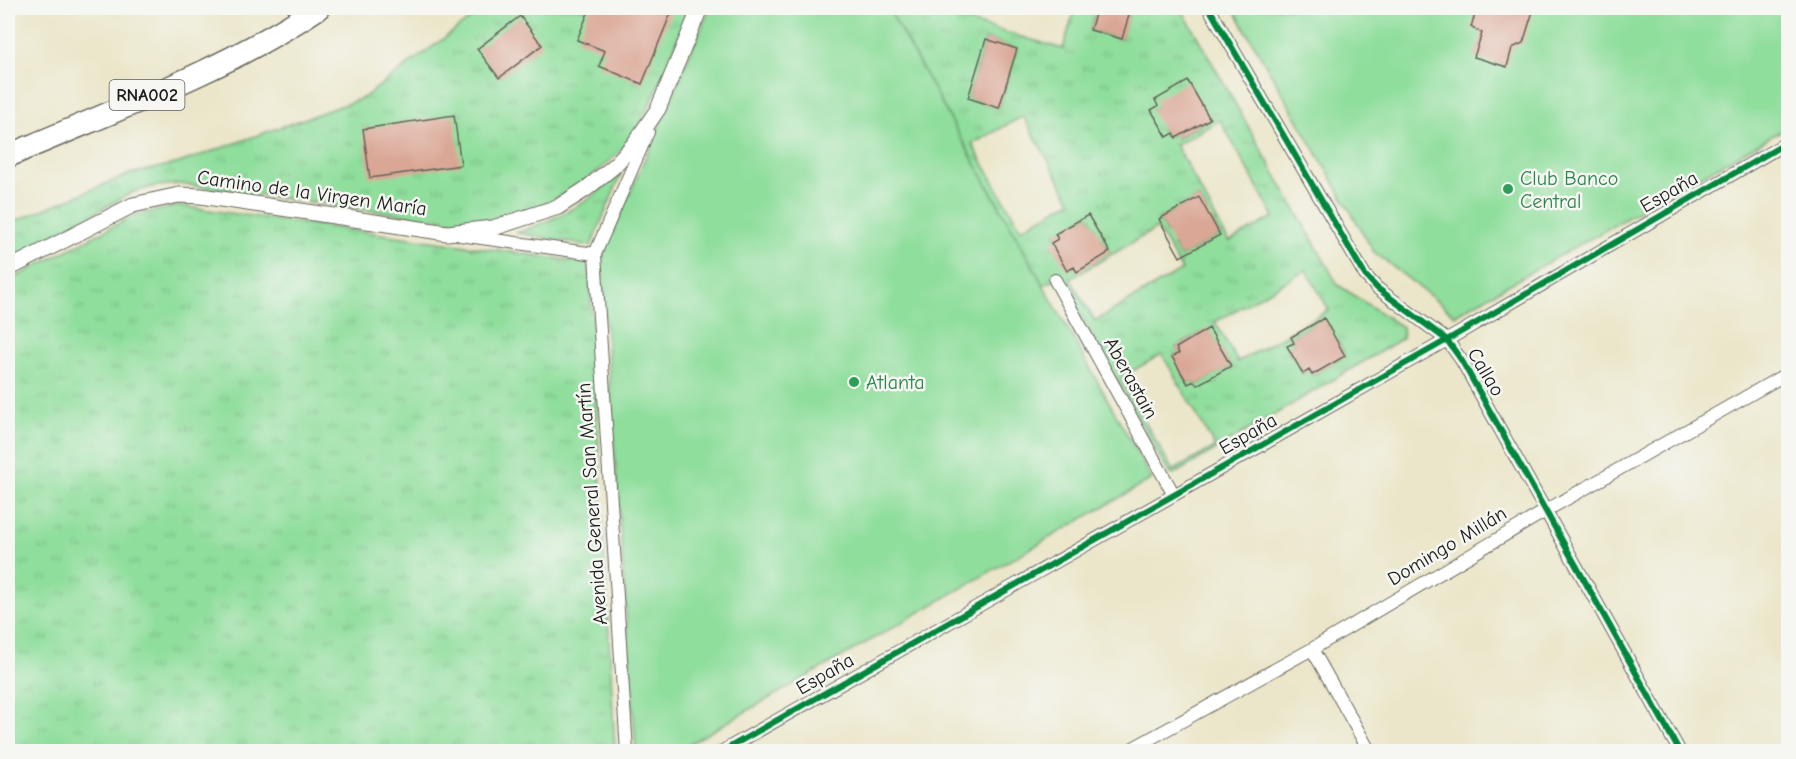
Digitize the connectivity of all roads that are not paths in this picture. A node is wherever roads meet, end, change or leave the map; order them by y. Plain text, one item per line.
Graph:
1 (318, 8) edge
2 (700, 8) edge
3 (1209, 8) edge
4 (658, 109) junction
5 (1788, 142) edge
6 (8, 156) edge
7 (447, 233) junction
8 (595, 254) junction
9 (8, 269) edge
10 (1055, 280) dead end
11 (1447, 340) junction
12 (1788, 374) edge
13 (1174, 495) junction
14 (1547, 510) junction
15 (1312, 649) junction
16 (627, 752) edge
17 (722, 752) edge
18 (1126, 752) edge
19 (1370, 752) edge
20 (1680, 752) edge

1 - 6 highway, RNA002
2 - 4 street, Camino de la Virgen María
3 - 11 street, Callao
4 - 7 street, Camino de la Virgen María
4 - 8 street, Camino de la Virgen María
5 - 11 street, España
7 - 8 street, Camino de la Virgen María
7 - 9 street, Camino de la Virgen María
8 - 16 street, Avenida General San Martín
10 - 13 street, Aberastain
11 - 13 street, España
11 - 14 street, Callao
12 - 14 street, Domingo Millán
13 - 17 street, España
14 - 15 street, Domingo Millán
14 - 20 street, Callao
15 - 18 street, Domingo Millán
15 - 19 street

